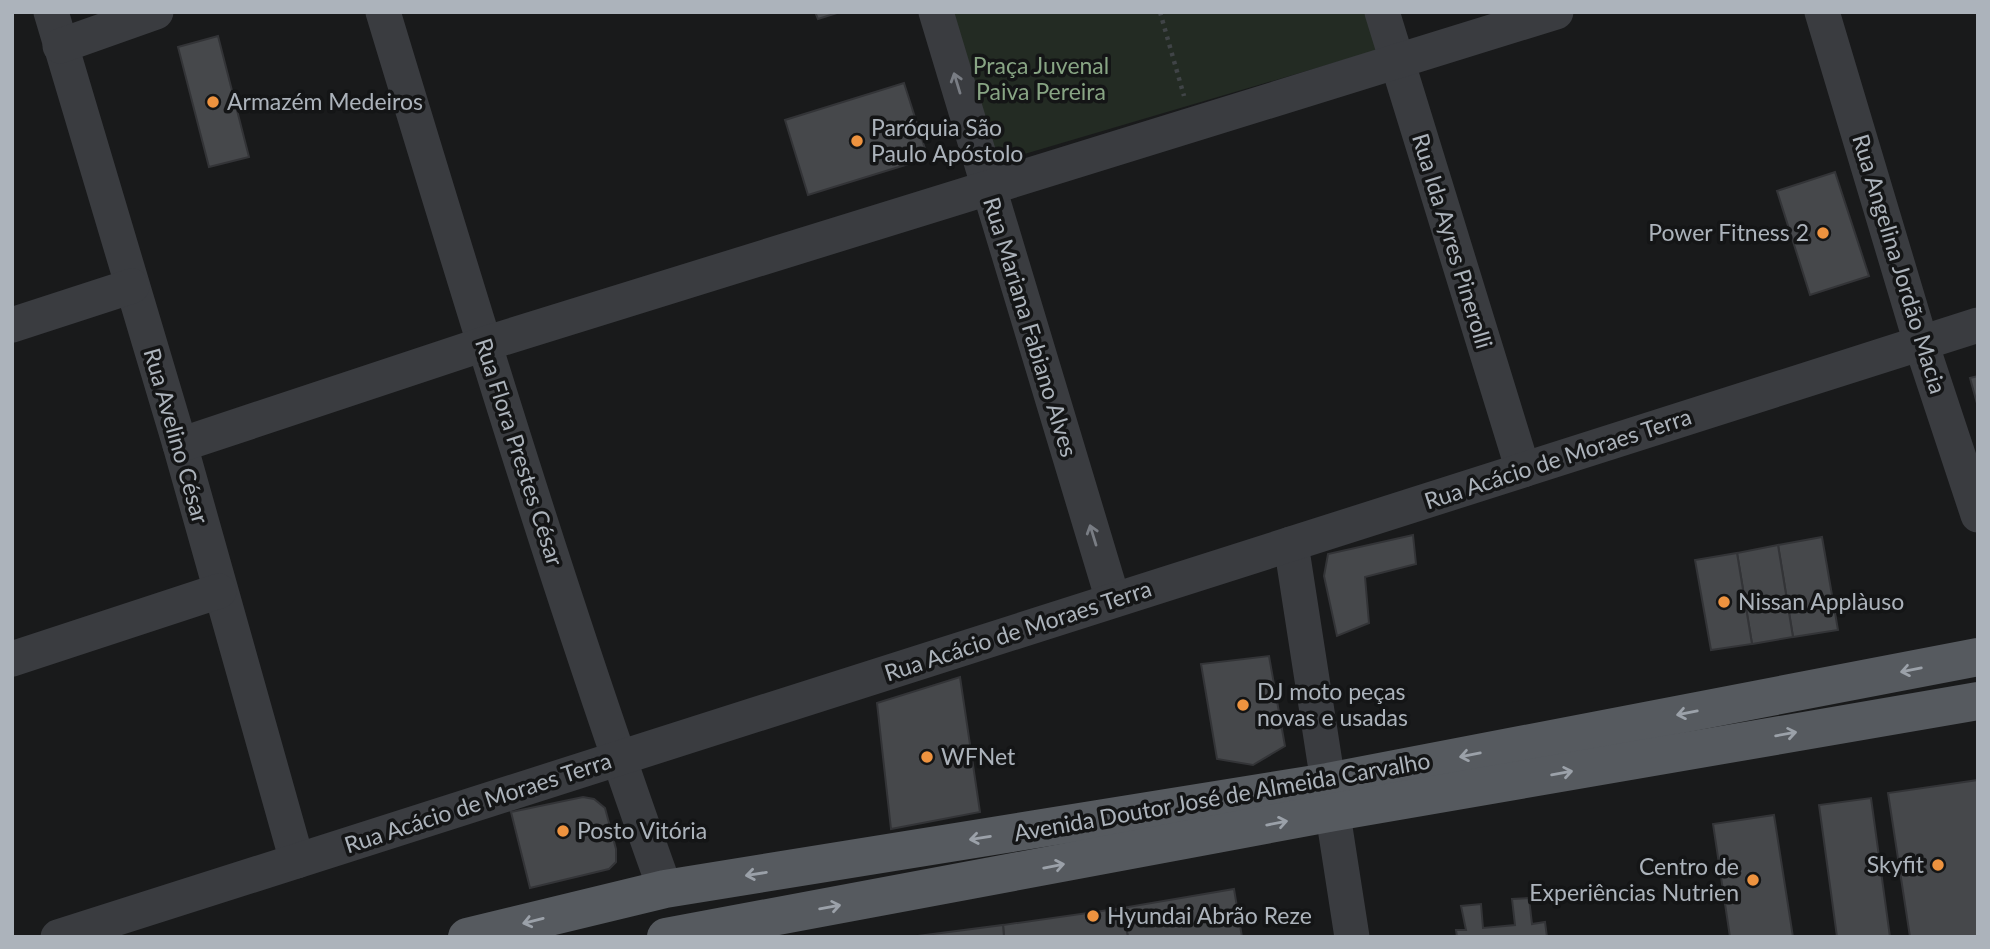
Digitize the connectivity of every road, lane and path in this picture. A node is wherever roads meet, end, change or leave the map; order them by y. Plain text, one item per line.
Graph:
1 (51, 12) edge
2 (156, 12) edge
3 (383, 12) edge
4 (936, 12) edge
5 (1160, 12) edge
6 (1382, 12) edge
7 (1556, 12) edge
8 (1822, 12) edge
9 (60, 46) junction
10 (1397, 61) junction
11 (1192, 124) junction
12 (987, 186) junction
13 (132, 286) junction
14 (12, 325) edge
15 (1978, 325) edge
16 (1921, 343) junction
17 (484, 344) junction
18 (180, 445) junction
19 (1522, 470) junction
20 (1978, 514) edge
21 (1291, 544) junction
22 (219, 591) junction
23 (1113, 600) junction
24 (1978, 657) edge
25 (12, 659) edge
26 (1978, 701) edge
27 (618, 758) junction
28 (1331, 797) junction
29 (297, 860) junction
30 (665, 889) junction
31 (145, 924) edge
32 (769, 928) edge
33 (58, 937) edge
34 (467, 937) edge
35 (666, 937) edge
36 (1352, 937) edge

1 - 9 street, Rua Avelino César
2 - 9 street
3 - 17 street, Rua Flora Prestes César
12 -> 4 street, Rua Mariana Fabiano Alves
5 - 11 path
6 - 10 street, Rua Ida Ayres Pinerolli
7 - 10 street
8 - 16 street, Rua Angelina Jordão Macia
9 - 13 street, Rua Avelino César
10 - 11 street
10 - 19 street, Rua Ida Ayres Pinerolli
11 - 12 street
12 - 17 street
23 -> 12 street, Rua Mariana Fabiano Alves
13 - 14 street
13 - 18 street, Rua Avelino César
15 - 16 street, Rua Acácio de Moraes Terra
16 - 19 street, Rua Acácio de Moraes Terra
16 - 20 street, Rua Angelina Jordão Macia
17 - 18 street
17 - 27 street, Rua Flora Prestes César
18 - 22 street, Rua Avelino César
19 - 21 street, Rua Acácio de Moraes Terra
21 - 23 street, Rua Acácio de Moraes Terra
21 - 28 street
22 - 25 street
22 - 29 street, Rua Avelino César
23 - 27 street, Rua Acácio de Moraes Terra
24 -> 28 main road, Avenida Doutor José de Almeida Carvalho
28 -> 26 main road, Avenida Doutor José de Almeida Carvalho
27 - 29 street, Rua Acácio de Moraes Terra
27 - 30 street, Rua Flora Prestes César
28 -> 30 main road, Avenida Doutor José de Almeida Carvalho
32 -> 28 main road, Avenida Doutor José de Almeida Carvalho
28 - 36 street
29 - 31 street, Rua Acácio de Moraes Terra
30 -> 34 main road, Avenida Doutor José de Almeida Carvalho
31 - 33 street, Rua Acácio de Moraes Terra
32 - 35 main road, Avenida Doutor José de Almeida Carvalho

